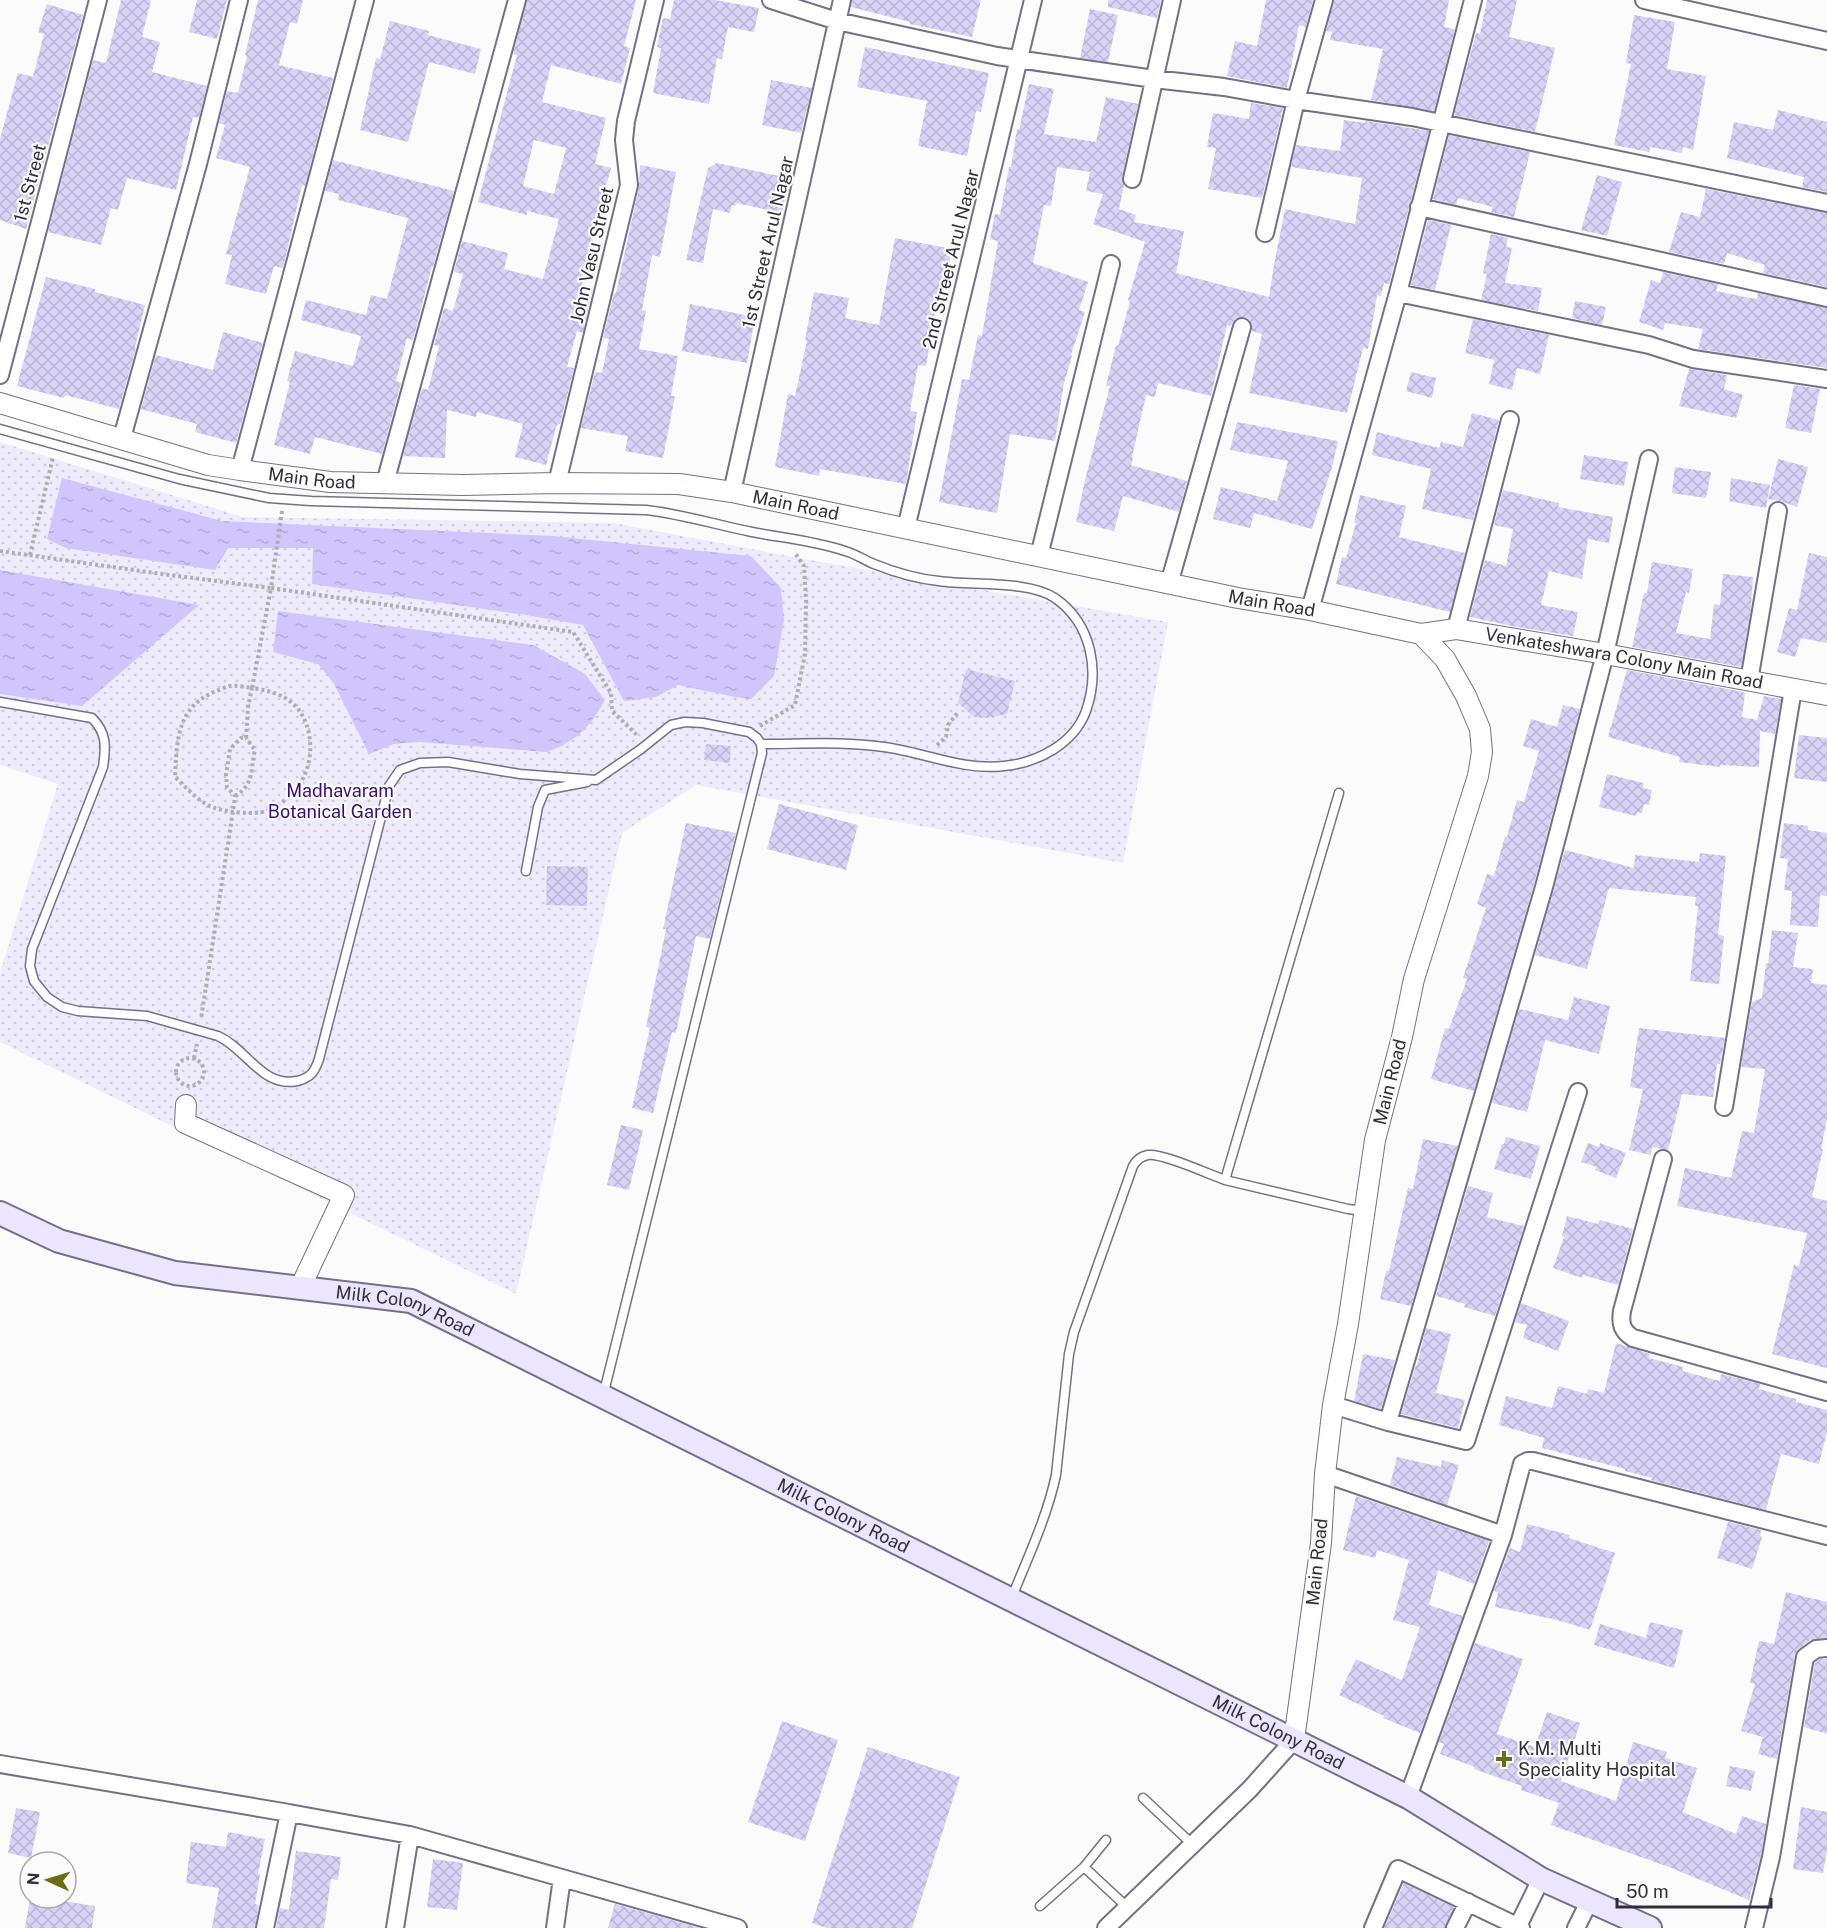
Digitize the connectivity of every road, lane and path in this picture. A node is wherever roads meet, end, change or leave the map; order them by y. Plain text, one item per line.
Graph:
1 (98, 0) edge
2 (239, 0) edge
3 (365, 0) edge
4 (517, 0) edge
5 (655, 0) edge
6 (771, 0) edge
7 (842, 0) edge
8 (1034, 0) edge
9 (1172, 0) edge
10 (1324, 0) edge
11 (1473, 0) edge
12 (1644, 0) edge
13 (837, 21) junction
14 (1827, 41) edge
15 (1019, 59) junction
16 (1154, 80) junction
17 (1296, 100) junction
18 (1441, 123) junction
19 (1132, 179) dead end
20 (1827, 203) edge
21 (1419, 207) junction
22 (1265, 233) dead end
23 (1111, 264) dead end
24 (1398, 293) junction
25 (1827, 298) edge
26 (1242, 327) dead end
27 (0, 375) edge
28 (1827, 380) edge
29 (0, 403) edge
30 (1510, 420) dead end
31 (0, 429) edge
32 (122, 438) junction
33 (56, 445) junction
34 (1649, 459) dead end
35 (240, 470) junction
36 (386, 483) junction
37 (557, 483) junction
38 (732, 492) junction
39 (284, 499) junction
40 (1778, 511) dead end
41 (906, 528) junction
42 (785, 538) junction
43 (0, 551) edge
44 (30, 555) junction
45 (1040, 556) junction
46 (1169, 584) junction
47 (271, 588) junction
48 (1310, 610) junction
49 (1456, 629) junction
50 (1421, 634) junction
51 (1605, 654) junction
52 (1749, 681) junction
53 (252, 688) junction
54 (1793, 688) junction
55 (1827, 695) edge
56 (0, 702) edge
57 (959, 711) dead end
58 (749, 732) junction
59 (246, 738) junction
60 (648, 744) junction
61 (761, 744) junction
62 (933, 757) junction
63 (596, 780) junction
64 (1339, 794) dead end
65 (235, 796) junction
66 (233, 811) junction
67 (526, 871) dead end
68 (199, 1030) junction
69 (194, 1058) junction
70 (1578, 1092) dead end
71 (186, 1105) dead end
72 (1724, 1107) dead end
73 (1663, 1159) dead end
74 (1225, 1180) junction
75 (1365, 1211) junction
76 (0, 1213) edge
77 (300, 1288) junction
78 (1827, 1392) edge
79 (603, 1396) junction
80 (1333, 1405) junction
81 (1388, 1422) junction
82 (1325, 1474) junction
83 (1503, 1535) junction
84 (1827, 1536) edge
85 (1011, 1599) junction
86 (1827, 1648) edge
87 (1294, 1740) junction
88 (0, 1764) edge
89 (1408, 1797) junction
90 (1143, 1798) dead end
91 (289, 1814) junction
92 (410, 1835) junction
93 (1106, 1840) dead end
94 (1192, 1844) junction
95 (1084, 1867) junction
96 (562, 1878) junction
97 (1541, 1879) junction
98 (1590, 1900) junction
99 (1468, 1902) junction
100 (1040, 1906) dead end
101 (1127, 1907) junction
102 (1520, 1927) edge
103 (265, 1928) edge
104 (395, 1928) edge
105 (555, 1928) edge
106 (738, 1928) edge
107 (1106, 1928) edge
108 (1373, 1928) edge
109 (1455, 1928) edge
110 (1576, 1928) edge
111 (1650, 1928) edge
112 (1754, 1928) edge

1 - 27 street, 1st Street
2 - 32 street
3 - 35 street
4 - 36 street
5 - 37 street, John Vasu Street
6 - 13 street
7 - 13 street, 1st Street Arul Nagar
8 - 15 street, 2nd Street Arul Nagar
9 - 16 street
10 - 17 street
11 - 18 street
12 - 14 street
13 - 15 street
13 - 38 street, 1st Street Arul Nagar
15 - 16 street
15 - 41 street, 2nd Street Arul Nagar
16 - 17 street
16 - 19 street
17 - 18 street
17 - 22 street
18 - 20 street
18 - 21 street
21 - 24 street
21 - 25 street
23 - 45 street
24 - 28 street
24 - 48 street
26 - 46 street
29 - 32 street, Main Road
30 - 49 street
31 - 33 lane
32 - 35 street, Main Road
33 - 39 lane
33 - 44 path
34 - 51 street
35 - 36 street, Main Road
36 - 37 street, Main Road
37 - 38 street, Main Road
38 - 41 street, Main Road
39 - 42 lane
39 - 47 path
40 - 52 street
41 - 45 street, Main Road
42 - 58 path
42 - 62 lane
43 - 44 path
44 - 47 path
45 - 46 street, Main Road
46 - 48 street, Main Road
47 - 53 path
47 - 60 path
48 - 50 street, Main Road
49 - 50 street, Venkateshwara Colony Main Road
49 - 51 street, Venkateshwara Colony Main Road
50 - 75 street, Main Road
51 - 52 street, Venkateshwara Colony Main Road
51 - 81 street
52 - 54 street, Venkateshwara Colony Main Road
53 - 59 path
53 - 66 path
53 - 66 path
54 - 55 street, Venkateshwara Colony Main Road
54 - 72 street
56 - 68 lane
57 - 62 path
58 - 60 lane
58 - 61 lane
59 - 65 path
59 - 65 path
60 - 63 lane
61 - 62 lane
61 - 79 lane
63 - 67 lane
63 - 68 lane
64 - 74 lane
65 - 66 path
66 - 68 path
68 - 69 path
69 - 69 path
70 - 81 street
71 - 77 street
73 - 78 street
74 - 75 lane
74 - 85 lane
75 - 80 street, Main Road
76 - 77 main road, Milk Colony Road
77 - 79 main road, Milk Colony Road
79 - 85 main road, Milk Colony Road
80 - 81 street
80 - 82 street, Main Road
82 - 83 street
82 - 87 street, Main Road
83 - 84 street
83 - 89 street
85 - 87 main road, Milk Colony Road
86 - 112 street
87 - 89 main road, Milk Colony Road
87 - 94 street
88 - 91 street
89 - 97 main road, Milk Colony Road
90 - 94 lane
91 - 92 street
91 - 103 street
92 - 96 street
92 - 104 street
93 - 95 lane
94 - 101 street
95 - 100 lane
95 - 101 lane
96 - 105 street
96 - 106 street
97 - 98 main road, Milk Colony Road
97 - 102 street
98 - 110 street
98 - 111 main road, Milk Colony Road
99 - 102 street
99 - 108 street
99 - 109 street
101 - 107 street

